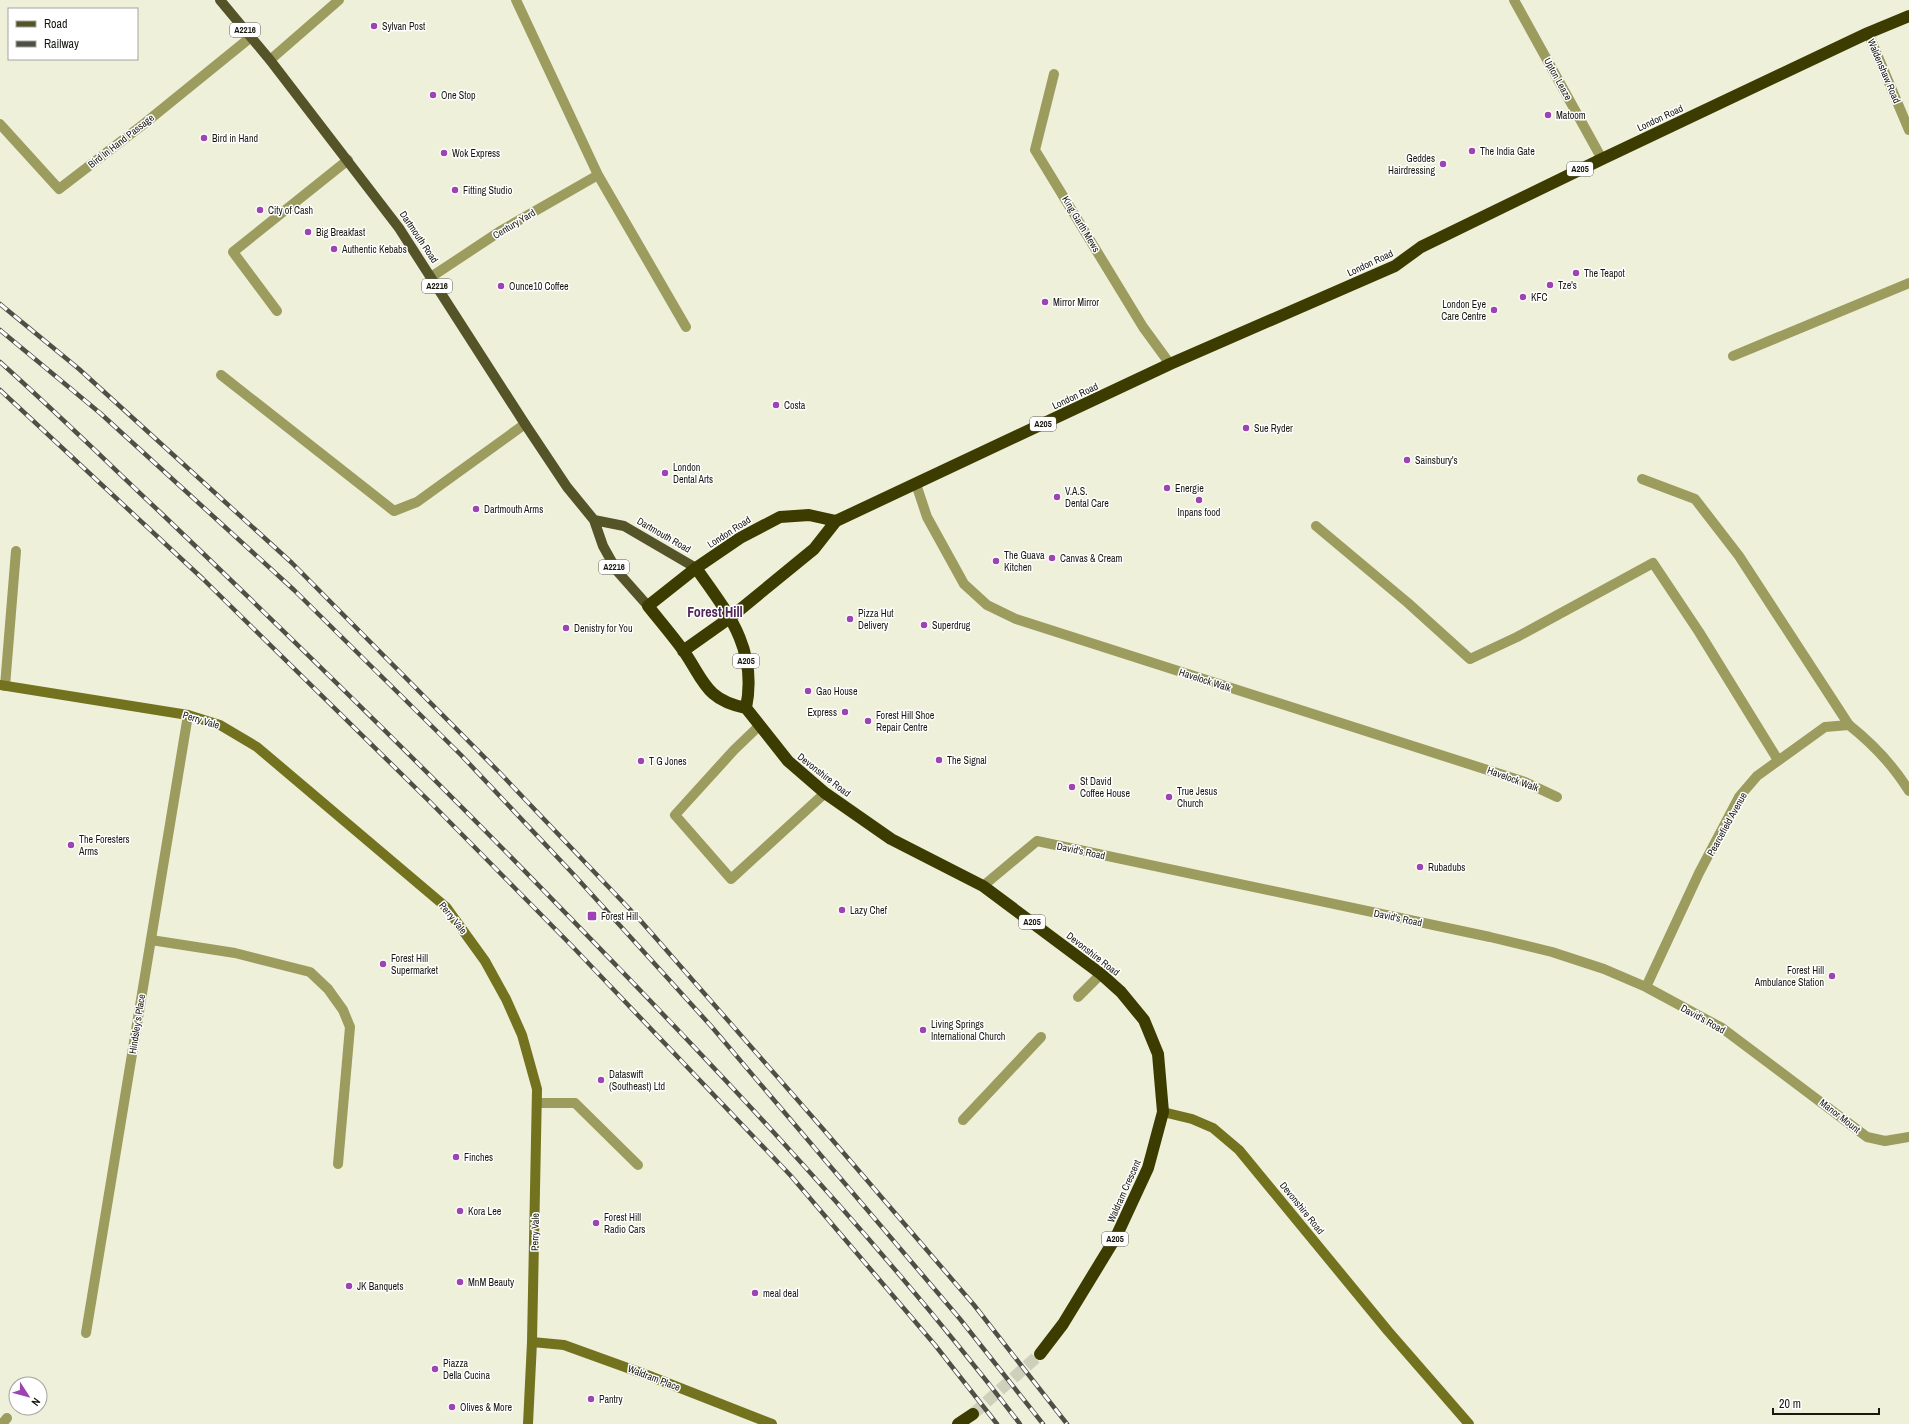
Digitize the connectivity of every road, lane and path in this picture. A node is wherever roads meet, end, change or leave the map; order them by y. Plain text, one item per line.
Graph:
1 (220, 0) edge
2 (339, 0) edge
3 (516, 0) edge
4 (1514, 0) edge
5 (1909, 16) edge
6 (1868, 33) junction
7 (251, 37) junction
8 (270, 60) junction
9 (1054, 74) dead end
10 (0, 124) edge
11 (1909, 130) edge
12 (1602, 159) junction
13 (348, 160) junction
14 (598, 175) junction
15 (431, 277) junction
16 (1909, 283) edge
17 (277, 312) dead end
18 (686, 327) dead end
19 (1733, 356) dead end
20 (1170, 364) junction
21 (221, 374) dead end
22 (525, 424) junction
23 (1642, 479) dead end
24 (916, 484) junction
25 (594, 520) junction
26 (836, 521) junction
27 (1316, 526) dead end
28 (16, 551) dead end
29 (696, 568) junction
30 (648, 606) junction
31 (731, 617) junction
32 (683, 651) junction
33 (2, 686) edge
34 (746, 708) junction
35 (188, 715) junction
36 (759, 726) junction
37 (1850, 726) junction
38 (1778, 760) junction
39 (1909, 791) edge
40 (825, 793) junction
41 (1557, 797) dead end
42 (983, 886) junction
43 (151, 940) junction
44 (1101, 974) junction
45 (1646, 987) junction
46 (1078, 997) dead end
47 (1041, 1037) dead end
48 (1798, 1083) joint
49 (538, 1103) junction
50 (1163, 1112) junction
51 (963, 1120) dead end
52 (1909, 1137) edge
53 (338, 1164) dead end
54 (638, 1165) dead end
55 (86, 1333) dead end
56 (532, 1342) junction
57 (1040, 1354) tunnel mouth
58 (973, 1414) tunnel mouth
59 (528, 1424) edge
60 (772, 1424) edge
61 (958, 1424) edge
62 (1469, 1424) edge

1 - 7 main road, Dartmouth Road / A2216
2 - 8 street
3 - 14 street
4 - 12 street, Upton Leaze
5 - 6 highway, London Road / A205
6 - 11 street, Waldenshaw Road
6 - 12 highway, London Road / A205
7 - 8 main road, Dartmouth Road / A2216
7 - 10 street, Bird In Hand Passage
8 - 13 main road, Dartmouth Road / A2216
9 - 20 street, King Garth Mews
12 - 20 highway, London Road / A205
13 - 15 main road, Dartmouth Road / A2216
13 - 17 street
14 - 15 street, Century Yard
14 - 18 street
15 - 22 main road, Dartmouth Road / A2216
16 - 19 street
20 - 24 highway, London Road / A205
21 - 22 street
22 - 25 main road, Dartmouth Road / A2216
23 - 37 street
24 - 26 highway, London Road / A205
24 - 41 street, Havelock Walk
25 - 29 main road, Dartmouth Road
25 - 30 main road, Dartmouth Road / A2216
26 - 29 highway, London Road
26 - 31 highway, London Road / A205
27 - 38 street
28 - 33 street
29 - 30 highway, London Road
29 - 31 highway, A205
30 - 32 highway
31 - 32 highway, London Road / A205
31 - 34 highway, A205
32 - 34 highway
33 - 35 main road, Perry Vale
34 - 36 highway, Devonshire Road / A205
35 - 43 street, Hindsley's Place
35 - 49 main road, Perry Vale
36 - 40 highway, Devonshire Road / A205
36 - 40 street
37 - 38 street, Pearcefield Avenue
37 - 39 street
38 - 45 street, Pearcefield Avenue
40 - 42 highway, Devonshire Road / A205
42 - 44 highway, Devonshire Road / A205
42 - 45 street, David's Road
43 - 53 street
43 - 55 street, Hindsley's Place
44 - 46 street
44 - 50 highway, Devonshire Road / A205
45 - 48 street, David's Road
47 - 51 street
48 - 52 street, Manor Mount
49 - 54 street
49 - 56 main road, Perry Vale
50 - 57 highway, Waldram Crescent / A205
50 - 62 main road, Devonshire Road
56 - 59 main road, Perry Vale
56 - 60 main road, Waldram Place
58 - 61 highway

